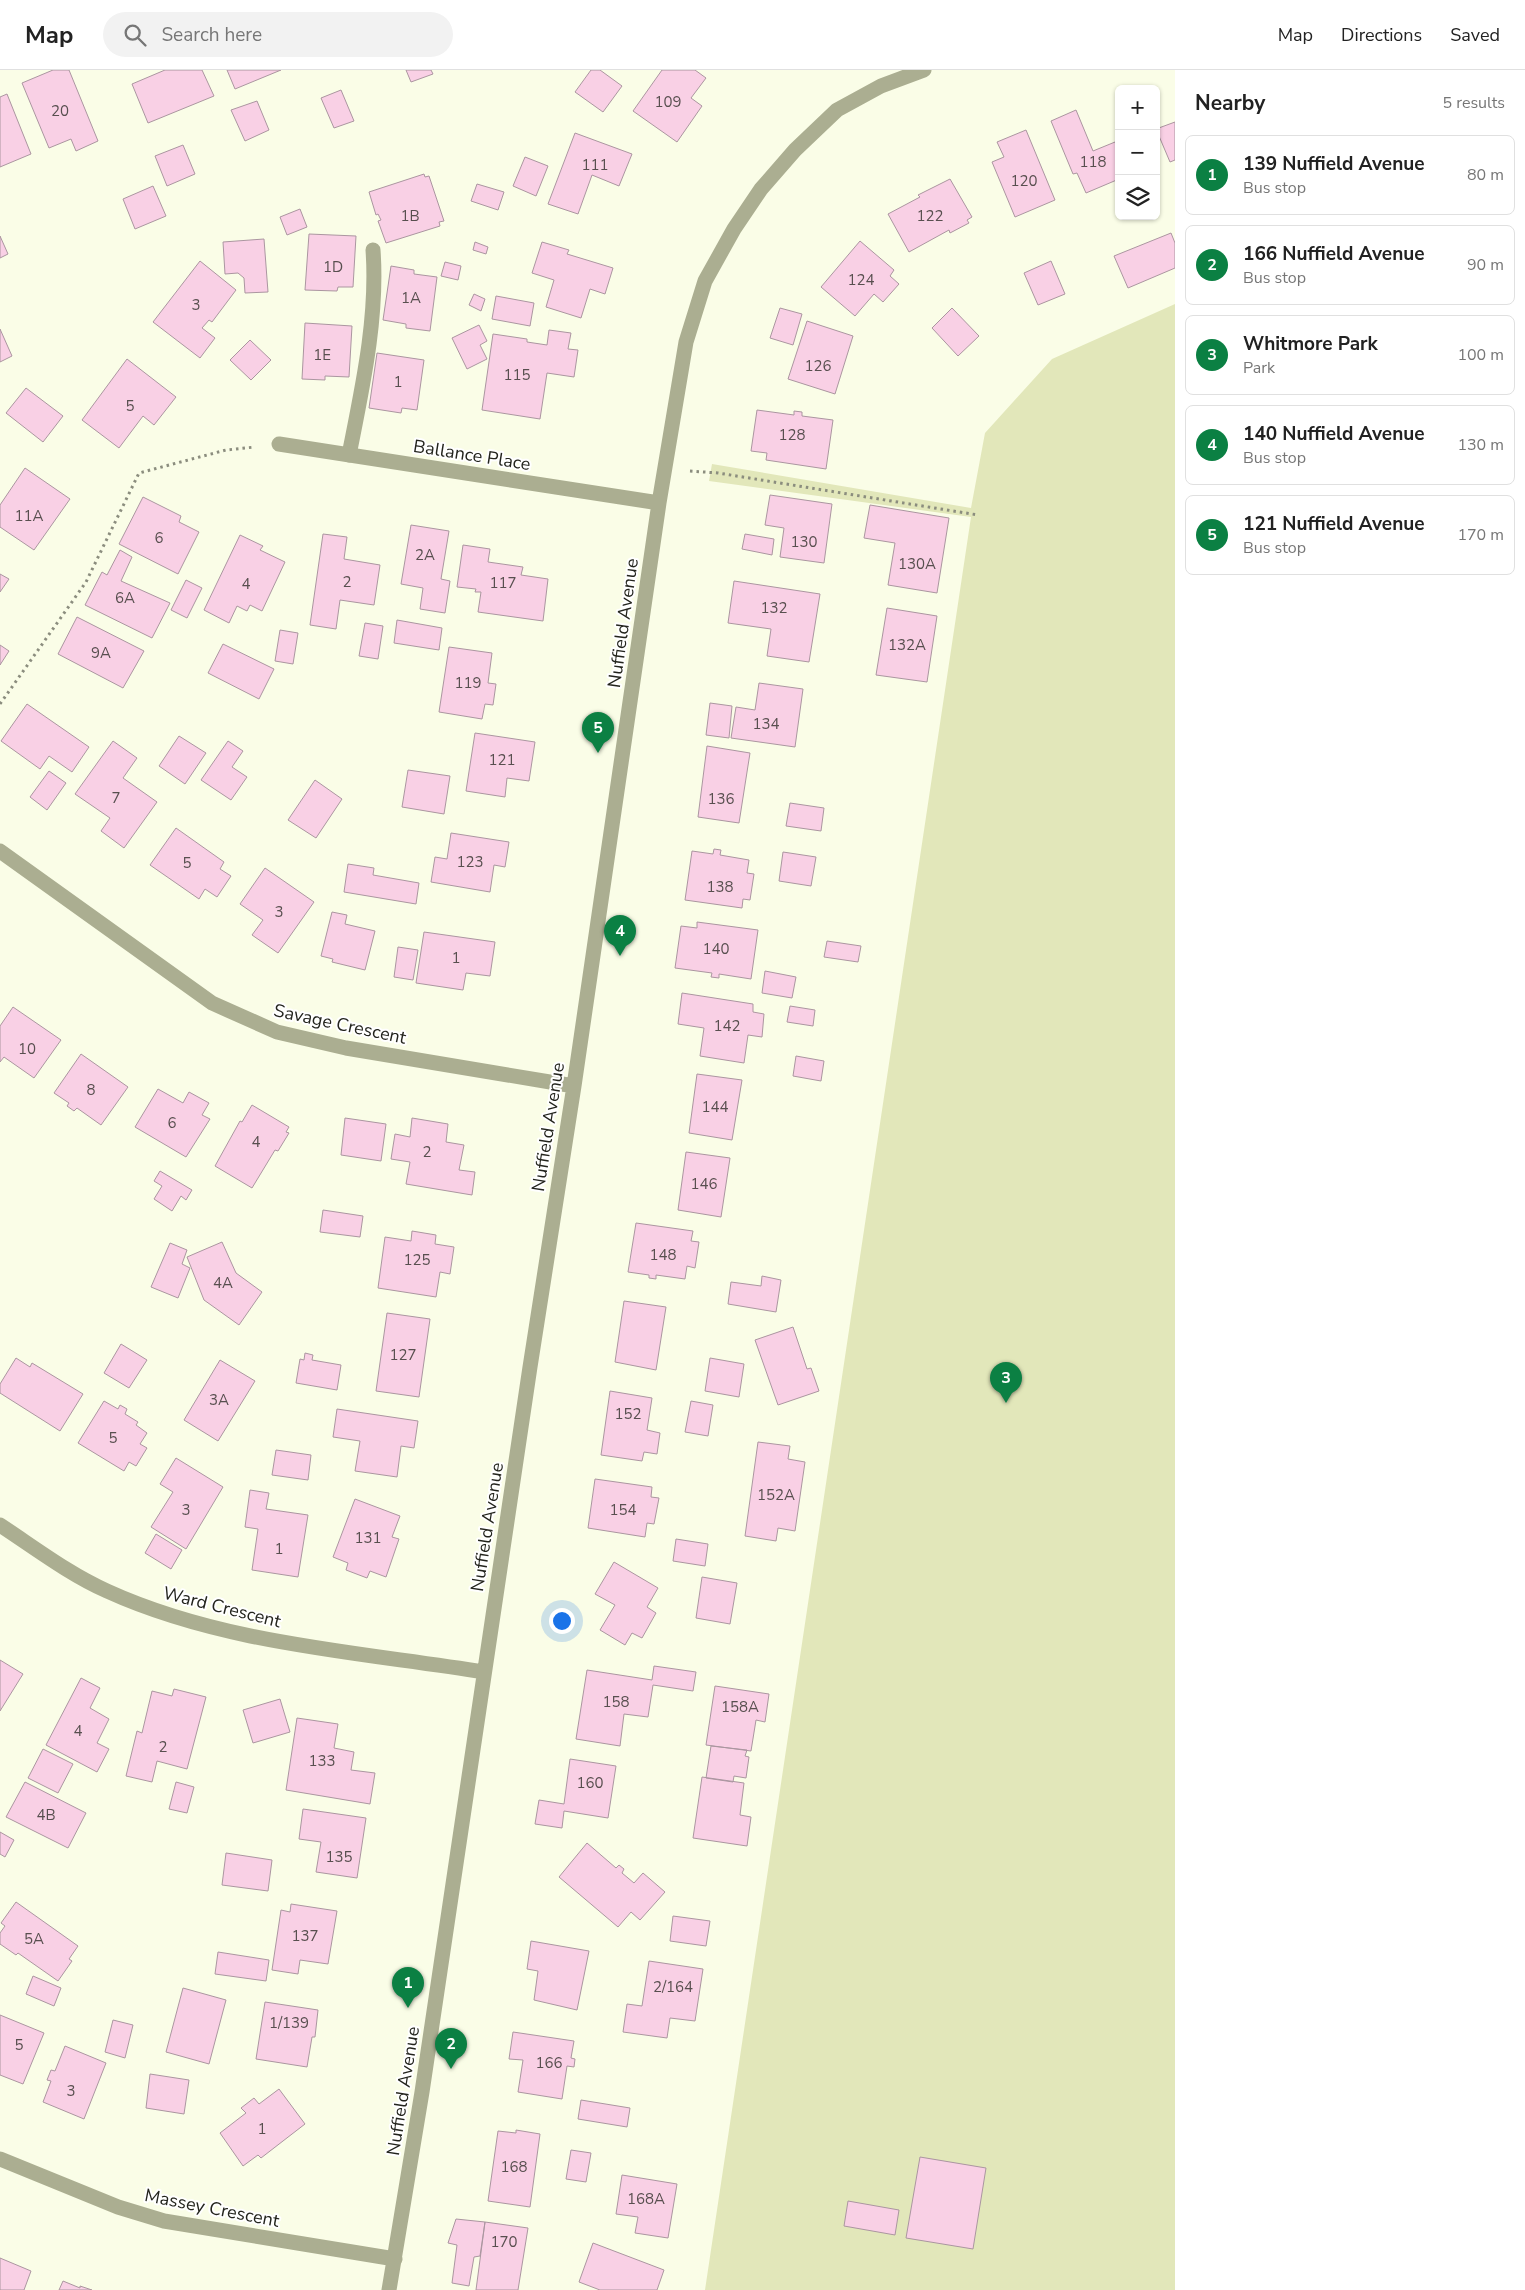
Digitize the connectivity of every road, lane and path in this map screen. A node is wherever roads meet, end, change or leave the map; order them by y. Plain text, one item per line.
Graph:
1 (924, 70) edge
2 (373, 250) dead end
3 (279, 444) joint
4 (350, 455) junction
5 (665, 468) junction
6 (659, 503) junction
7 (978, 515) dead end
8 (0, 704) edge
9 (0, 851) edge
10 (574, 1086) junction
11 (0, 1525) edge
12 (484, 1672) junction
13 (0, 2159) edge
14 (395, 2259) junction
15 (389, 2290) edge

1 - 5 street, Nuffield Avenue
2 - 4 street
3 - 4 street, Ballance Place
3 - 8 path
4 - 6 street, Ballance Place
5 - 6 street, Nuffield Avenue
5 - 7 path
6 - 10 street, Nuffield Avenue
9 - 10 street, Savage Crescent
10 - 12 street, Nuffield Avenue
11 - 12 street, Ward Crescent
12 - 14 street, Nuffield Avenue
13 - 14 street, Massey Crescent
14 - 15 street, Nuffield Avenue

